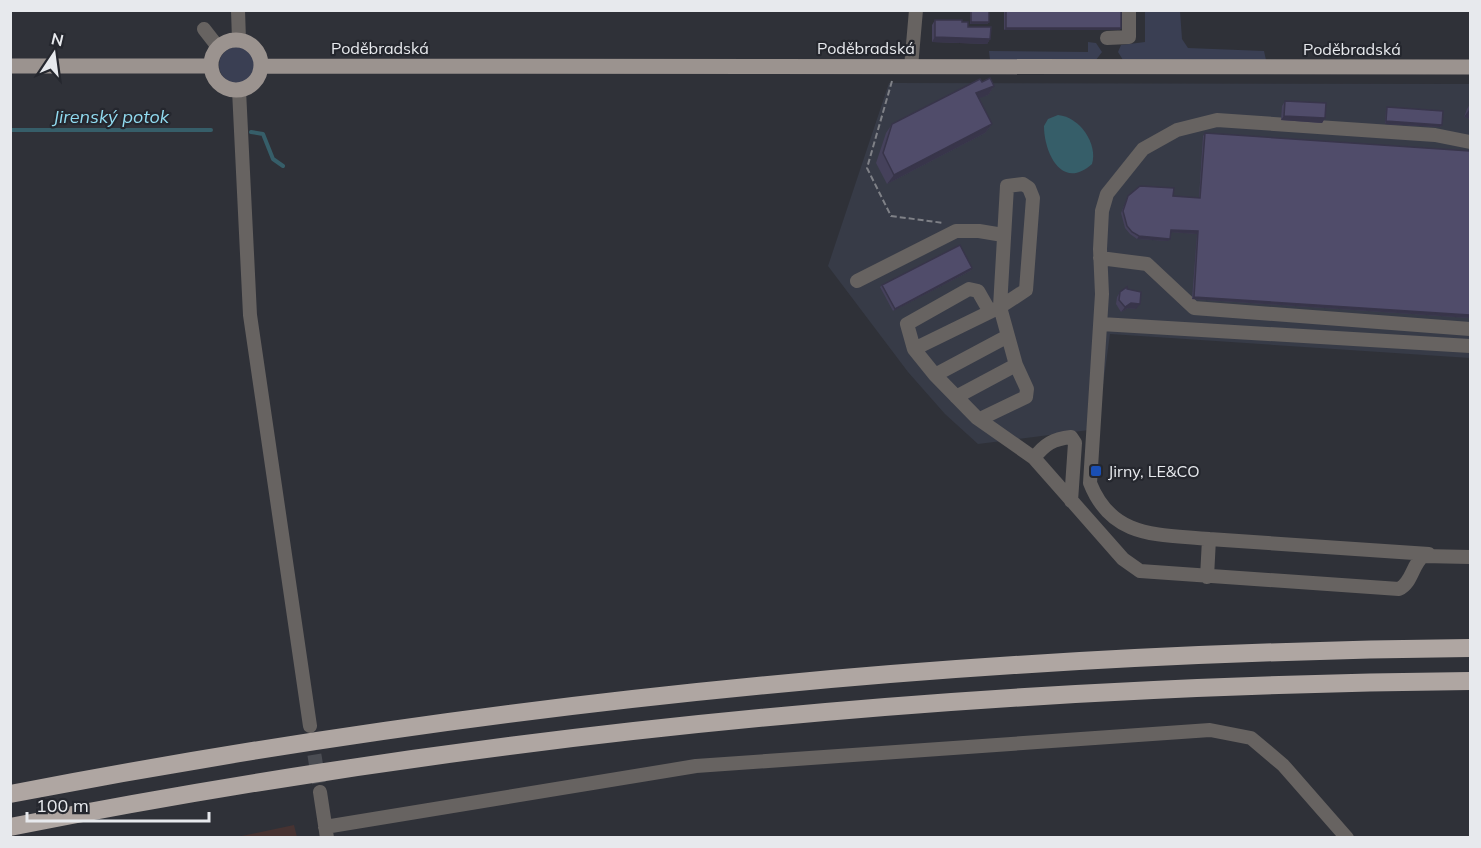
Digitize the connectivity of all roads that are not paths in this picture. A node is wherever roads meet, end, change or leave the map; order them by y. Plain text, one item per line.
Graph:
1 (238, 10) edge
2 (916, 10) edge
3 (1129, 10) edge
4 (204, 29) dead end
5 (1107, 38) dead end
6 (239, 40) junction
7 (218, 47) junction
8 (10, 66) edge
9 (211, 66) junction
10 (262, 66) junction
11 (910, 66) junction
12 (1470, 67) edge
13 (239, 90) junction
14 (1470, 142) edge
15 (1003, 235) junction
16 (1100, 258) junction
17 (857, 281) dead end
18 (995, 310) junction
19 (1101, 324) junction
20 (1470, 329) edge
21 (1008, 336) junction
22 (1470, 346) edge
23 (914, 349) junction
24 (1016, 365) junction
25 (935, 375) junction
26 (956, 397) junction
27 (977, 418) junction
28 (1034, 458) junction
29 (1071, 501) junction
30 (1209, 539) junction
31 (1431, 555) junction
32 (1470, 557) edge
33 (1208, 577) junction
34 (1470, 648) edge
35 (1470, 681) edge
36 (310, 726) tunnel mouth
37 (320, 792) tunnel mouth
38 (10, 794) edge
39 (10, 827) edge
40 (326, 832) edge
41 (1347, 837) edge

1 - 6 street
2 - 11 street
3 - 5 street
4 - 7 street
6 - 7 main road
6 - 10 main road
7 - 9 main road
8 - 9 main road
9 - 13 main road
10 - 11 main road, Poděbradská
10 - 13 main road
11 - 12 main road, Poděbradská
13 - 36 street
14 - 16 street
15 - 17 street
15 - 18 street
15 - 18 street
16 - 19 street
16 - 20 street
18 - 21 street
18 - 23 street
18 - 23 street
19 - 22 street
19 - 30 street
21 - 24 street
21 - 25 street
23 - 25 street
24 - 26 street
24 - 27 street
25 - 26 street
26 - 27 street
27 - 28 street
28 - 29 street
28 - 29 street
29 - 33 street
30 - 31 street
30 - 33 street
31 - 32 street
31 - 33 street
34 - 38 highway
35 - 39 highway
37 - 40 street
40 - 41 street

